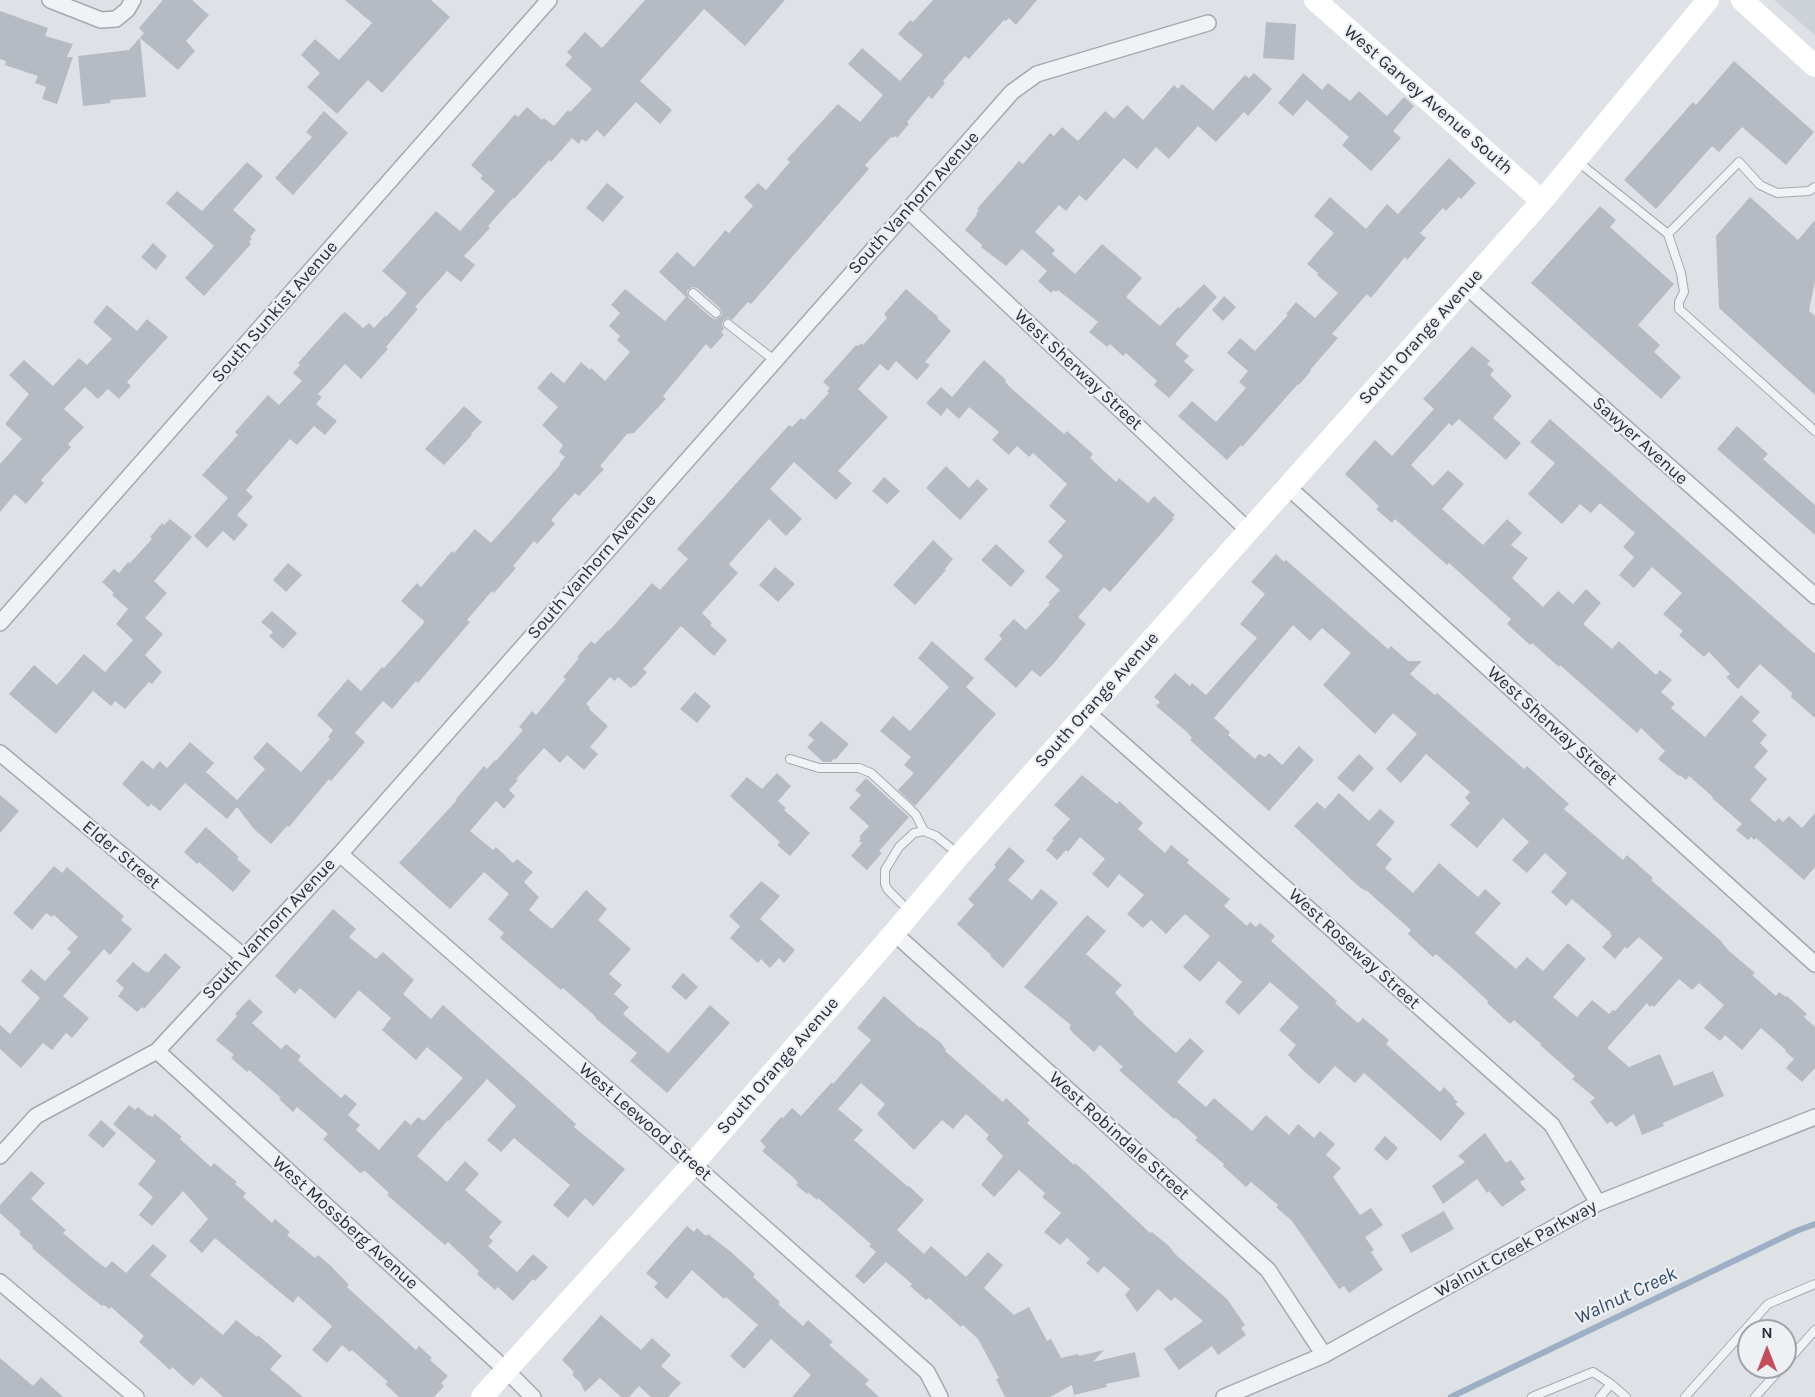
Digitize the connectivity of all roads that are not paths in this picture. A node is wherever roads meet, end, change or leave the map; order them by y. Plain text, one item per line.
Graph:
1 (50, 0) edge
2 (133, 0) edge
3 (549, 0) edge
4 (1315, 0) edge
5 (1708, 0) edge
6 (1742, 0) edge
7 (1208, 23) dead end
8 (1815, 66) edge
9 (1576, 160) junction
10 (1815, 187) edge
11 (1542, 201) junction
12 (908, 210) junction
13 (1668, 234) junction
14 (1466, 286) junction
15 (693, 293) dead end
16 (716, 313) dead end
17 (728, 324) dead end
18 (774, 360) junction
19 (1815, 430) edge
20 (1288, 487) junction
21 (1248, 530) junction
22 (1815, 596) edge
23 (0, 623) edge
24 (1087, 712) junction
25 (0, 753) edge
26 (789, 759) dead end
27 (924, 831) junction
28 (340, 854) junction
29 (959, 856) junction
30 (911, 914) junction
31 (894, 933) junction
32 (243, 956) junction
33 (1815, 964) edge
34 (157, 1051) junction
35 (1815, 1117) edge
36 (0, 1156) edge
37 (693, 1164) junction
38 (1598, 1203) junction
39 (0, 1282) edge
40 (1815, 1284) edge
41 (1815, 1330) edge
42 (1797, 1350) edge
43 (1324, 1355) junction
44 (506, 1370) junction
45 (1771, 1379) edge
46 (1611, 1384) junction
47 (136, 1397) edge
48 (482, 1397) edge
49 (533, 1397) edge
50 (940, 1397) edge
51 (1224, 1397) edge
52 (1532, 1397) edge
53 (1600, 1397) edge
54 (1626, 1397) edge
55 (1685, 1397) edge
56 (1755, 1397) edge

1 - 2 street
3 - 23 street, South Sunkist Avenue
4 - 11 street, West Garvey Avenue South
5 - 9 street, South Orange Avenue
6 - 8 street
7 - 12 street, South Vanhorn Avenue
9 - 11 street, South Orange Avenue
9 - 13 lane
10 - 13 lane
11 - 14 street, South Orange Avenue
12 - 18 street, South Vanhorn Avenue
12 - 21 street, West Sherway Street
13 - 19 lane
14 - 20 street, South Orange Avenue
14 - 22 street, Sawyer Avenue
15 - 16 lane
17 - 18 lane
18 - 28 street, South Vanhorn Avenue
20 - 21 street, South Orange Avenue
20 - 33 street, West Sherway Street
21 - 24 street, South Orange Avenue
24 - 29 street, South Orange Avenue
24 - 38 street, West Roseway Street
25 - 32 street, Elder Street
26 - 27 lane
27 - 29 lane
27 - 30 lane
28 - 32 street, South Vanhorn Avenue
28 - 37 street, West Leewood Street
29 - 30 street, South Orange Avenue
30 - 31 street, South Orange Avenue
31 - 37 street, South Orange Avenue
31 - 43 street, West Robindale Street
32 - 34 street, South Vanhorn Avenue
34 - 36 street, South Vanhorn Avenue
34 - 44 street, West Mossberg Avenue
35 - 38 street, Walnut Creek Parkway
37 - 44 street, South Orange Avenue
37 - 50 street, West Leewood Street
38 - 43 street, Walnut Creek Parkway
39 - 47 street
40 - 55 lane
41 - 42 lane
43 - 51 street, Walnut Creek Parkway
44 - 48 street, South Orange Avenue
44 - 49 street, West Mossberg Avenue
45 - 56 lane
46 - 52 lane
46 - 53 lane
46 - 54 lane

